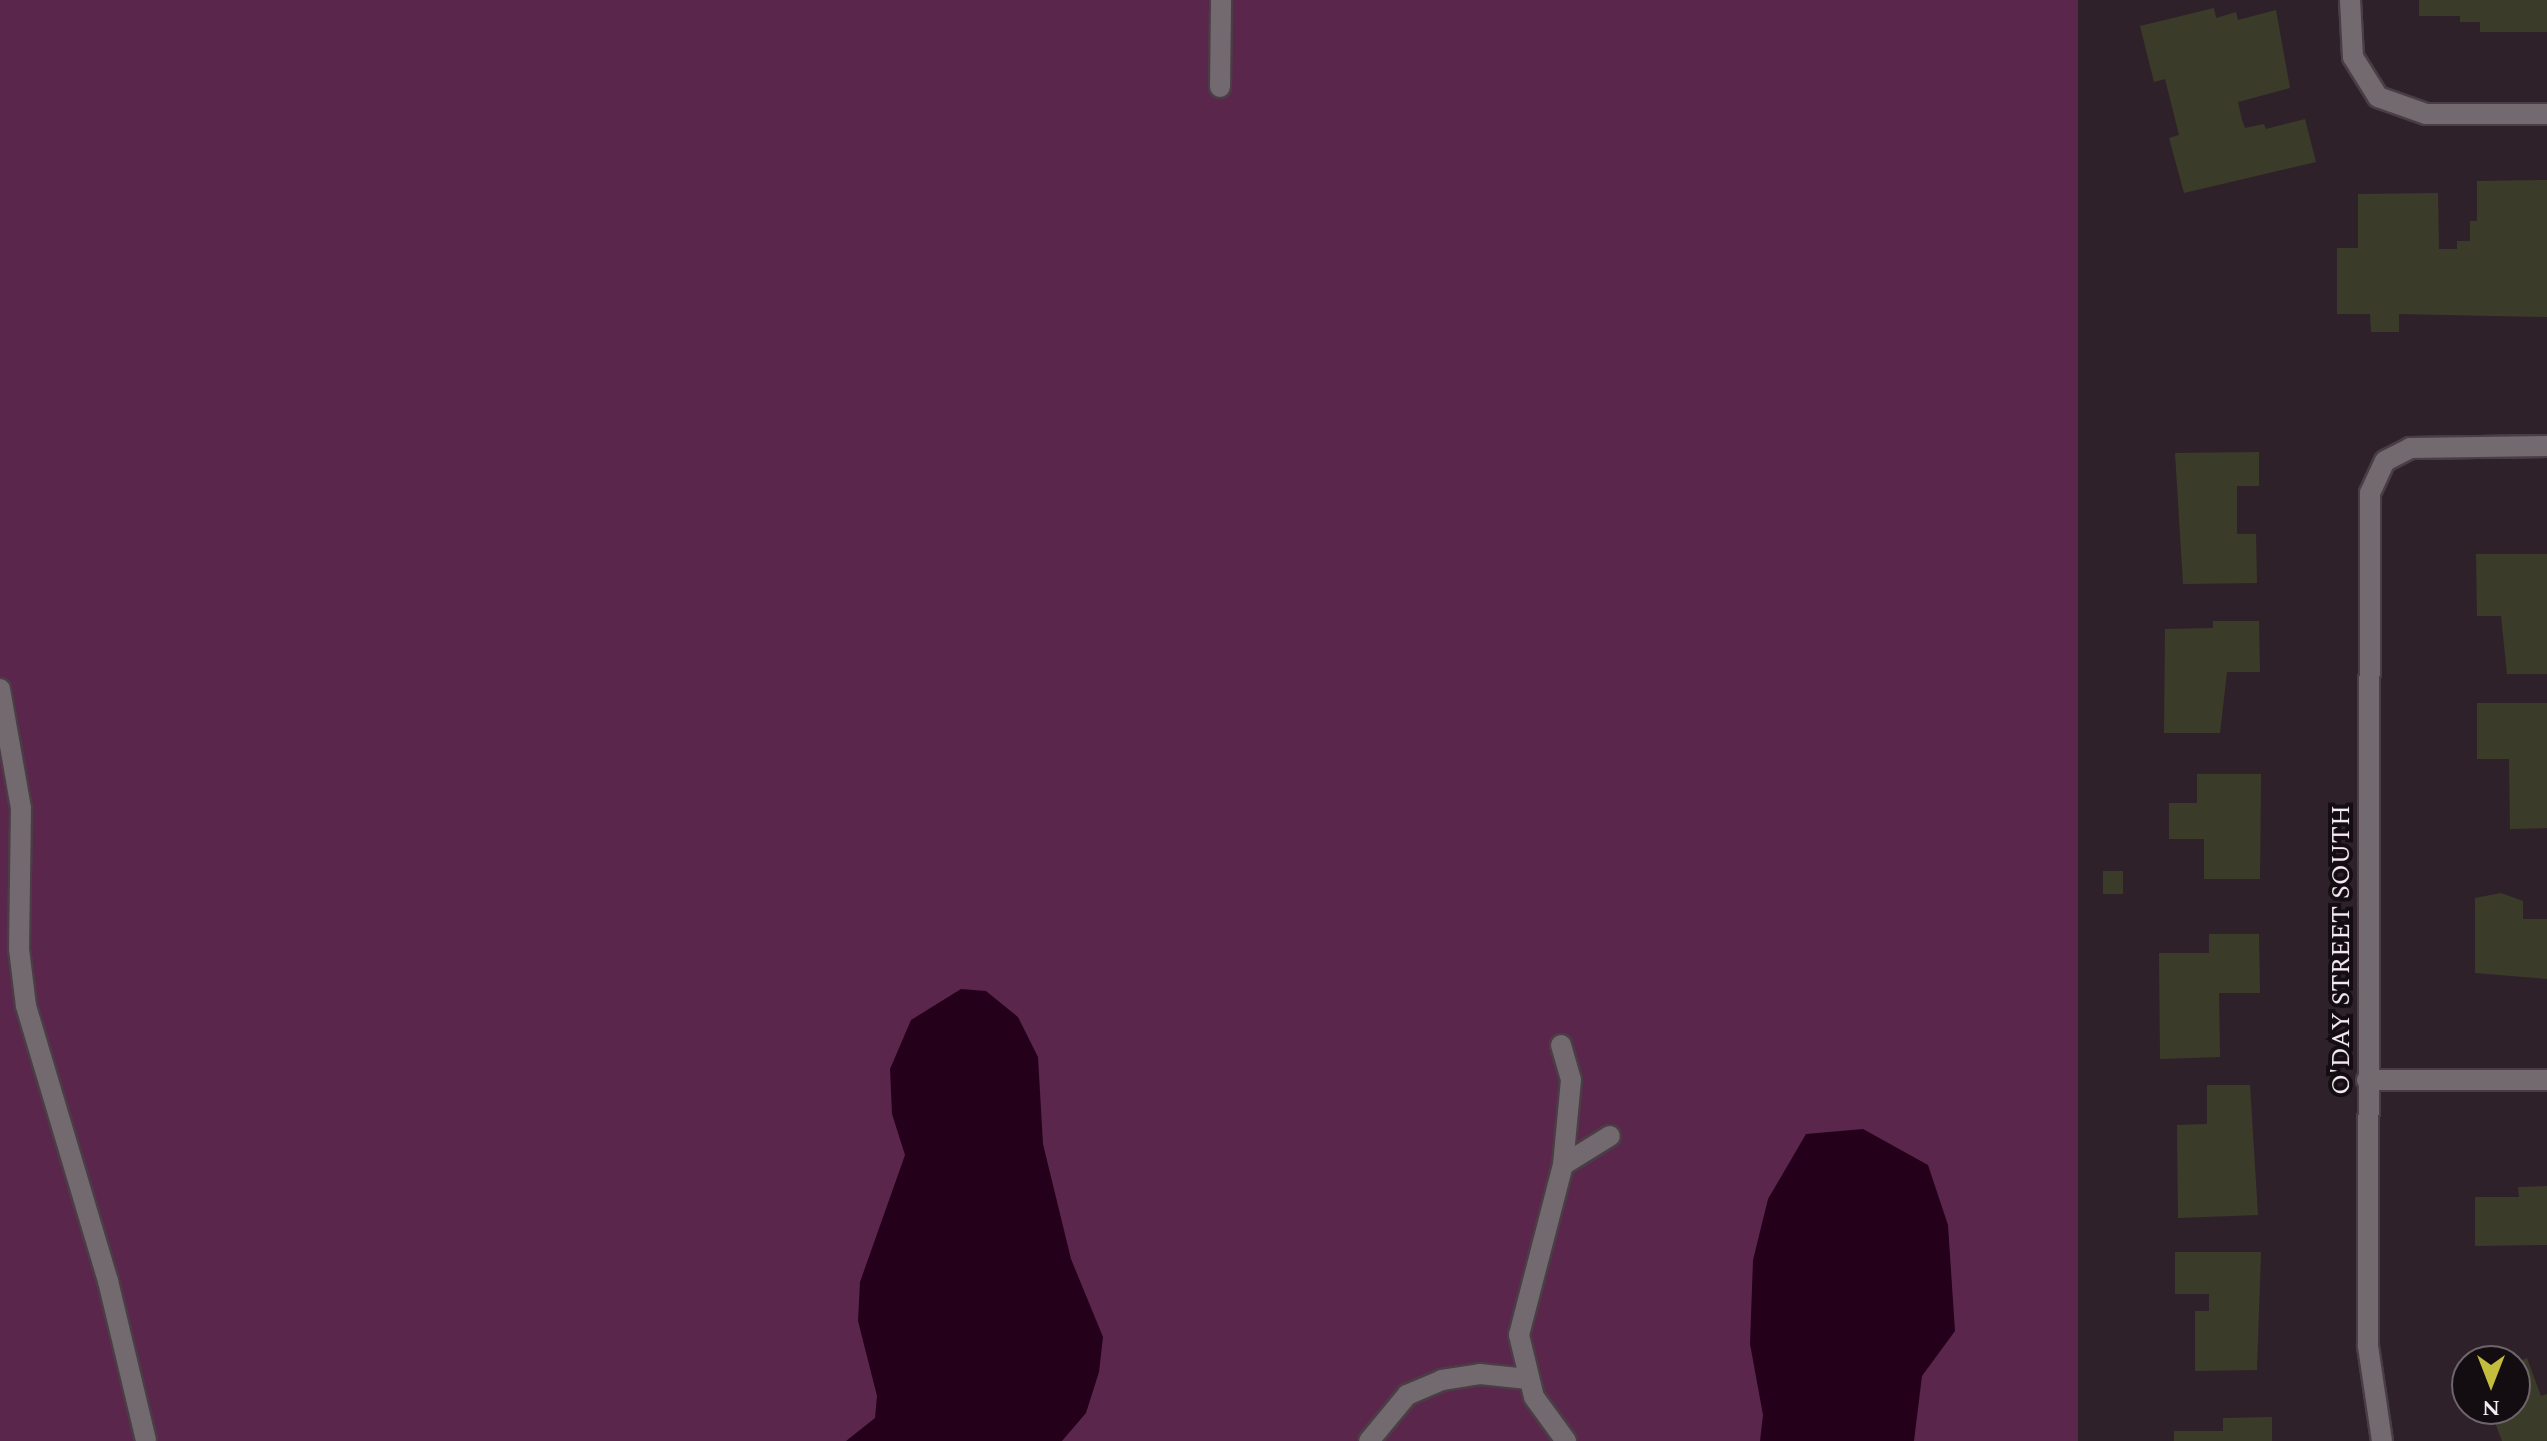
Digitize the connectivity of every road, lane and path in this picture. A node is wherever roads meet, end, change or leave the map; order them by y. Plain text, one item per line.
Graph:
1 (1221, 0) edge
2 (2350, 0) edge
3 (1220, 87) dead end
4 (2547, 114) edge
5 (2547, 446) edge
6 (0, 689) edge
7 (1561, 1045) dead end
8 (2367, 1080) junction
9 (2547, 1080) edge
10 (1610, 1136) dead end
11 (1563, 1165) junction
12 (1528, 1379) junction
13 (146, 1441) edge
14 (1369, 1441) edge
15 (1566, 1441) edge
16 (2382, 1441) edge

1 - 3 street
2 - 4 street
5 - 8 street, O'DAY STREET SOUTH
6 - 13 street
7 - 11 street
8 - 9 street
8 - 16 street, O'DAY STREET SOUTH
10 - 11 street
11 - 12 street
12 - 14 street
12 - 15 street

